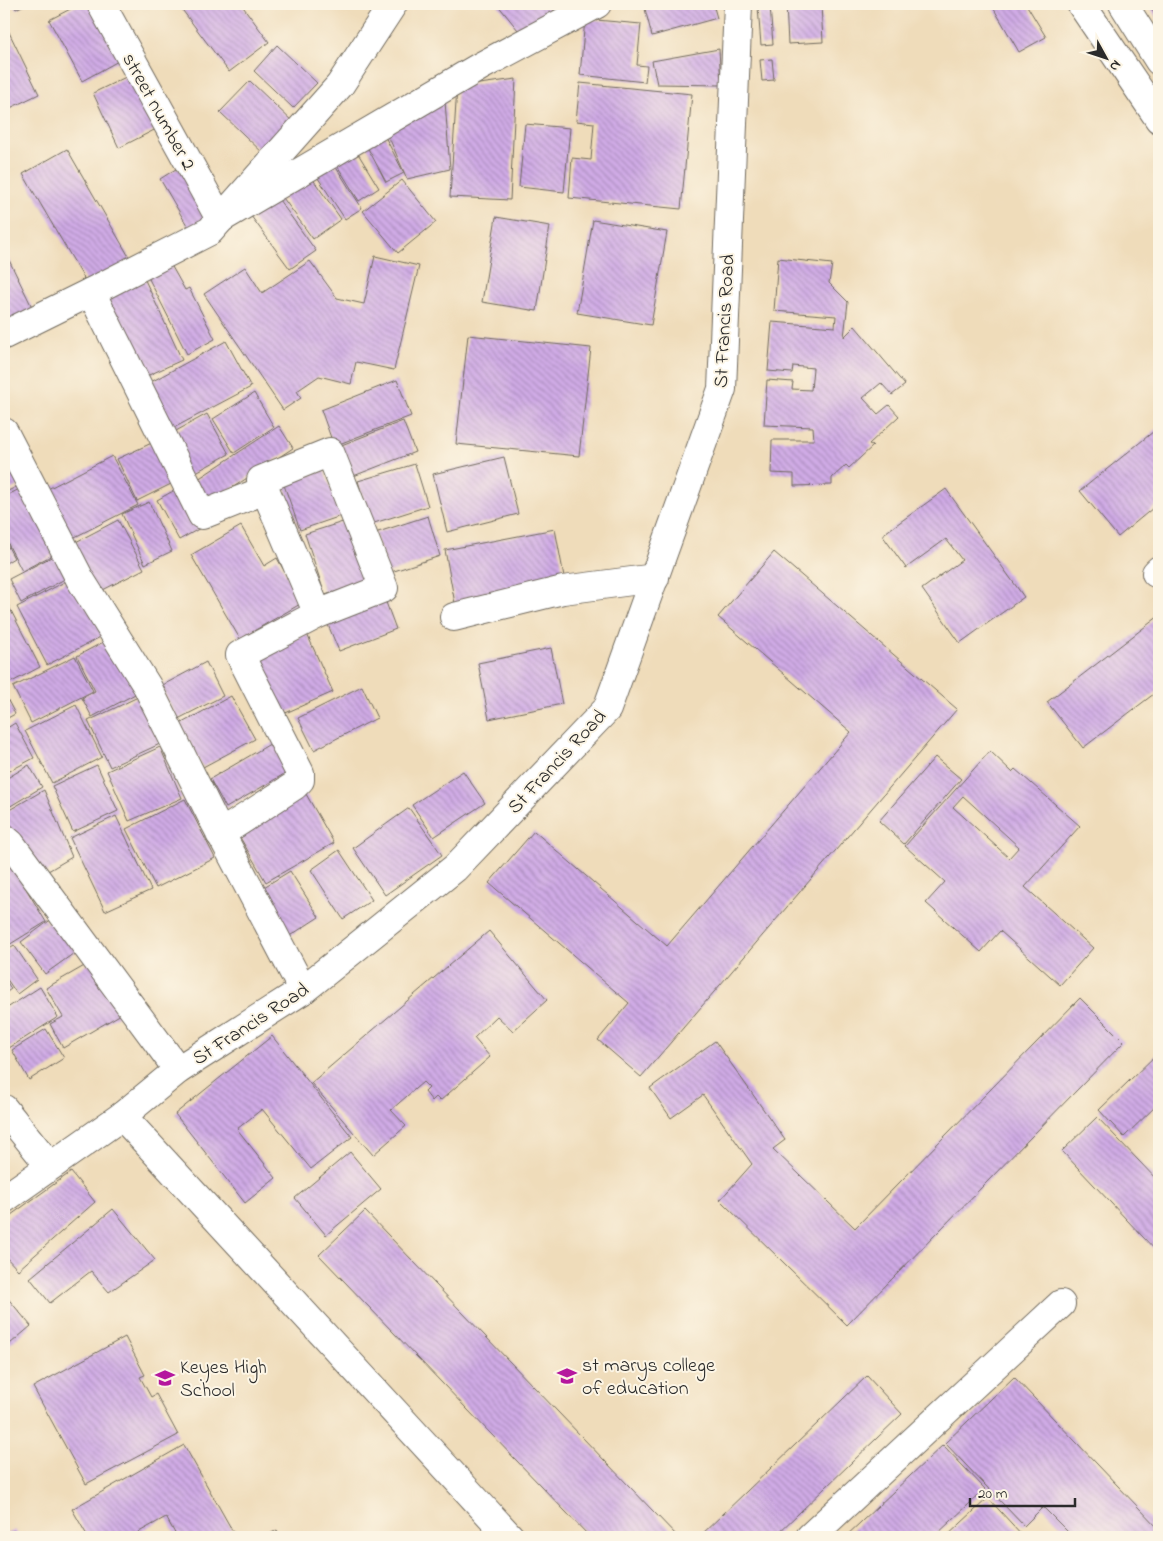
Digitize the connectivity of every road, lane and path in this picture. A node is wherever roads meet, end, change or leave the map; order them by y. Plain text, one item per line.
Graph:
1 (102, 4) edge
2 (393, 4) edge
3 (597, 4) edge
4 (738, 4) edge
5 (1081, 4) edge
6 (1124, 4) edge
7 (1159, 61) edge
8 (1159, 117) edge
9 (220, 219) junction
10 (91, 292) junction
11 (4, 335) edge
12 (4, 432) edge
13 (266, 490) junction
14 (655, 578) junction
15 (318, 614) junction
16 (454, 617) dead end
17 (220, 834) junction
18 (4, 838) edge
19 (303, 990) junction
20 (178, 1070) junction
21 (4, 1109) edge
22 (122, 1116) junction
23 (50, 1166) junction
24 (4, 1199) edge
25 (1061, 1304) dead end
26 (510, 1537) edge
27 (810, 1537) edge

1 - 9 street, street number 2
2 - 9 street
3 - 9 street
4 - 14 street, St Francis Road
5 - 8 street
6 - 7 street
9 - 10 street
10 - 11 street
10 - 13 street
12 - 17 street
13 - 15 street
13 - 15 street
14 - 16 street
14 - 19 street, St Francis Road
15 - 17 street
17 - 19 street
18 - 20 street
19 - 20 street, St Francis Road
20 - 22 street, St Francis Road
21 - 23 street
22 - 23 street, St Francis Road
22 - 26 street
23 - 24 street, St Francis Road
25 - 27 street

